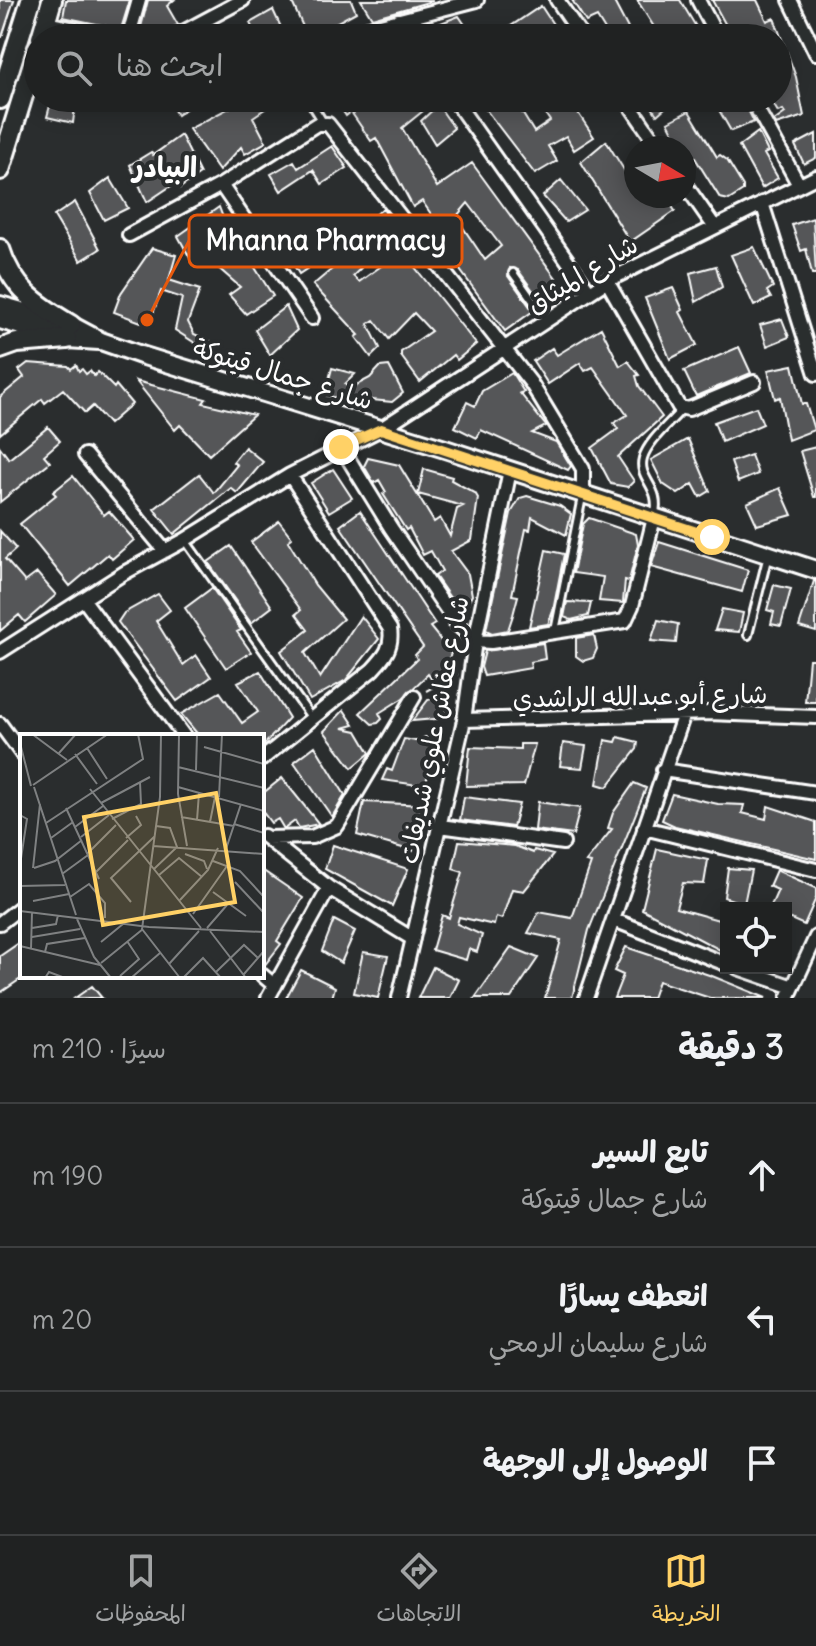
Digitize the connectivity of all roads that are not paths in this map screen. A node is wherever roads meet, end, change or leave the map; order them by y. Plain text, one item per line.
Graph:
1 (31, 0) edge
2 (52, 0) edge
3 (139, 0) edge
4 (241, 0) edge
5 (477, 0) edge
6 (557, 0) edge
7 (698, 0) edge
8 (790, 0) edge
9 (398, 20) junction
10 (45, 24) edge
11 (132, 24) edge
12 (197, 24) edge
13 (383, 24) edge
14 (401, 24) edge
15 (573, 24) edge
16 (711, 24) edge
17 (816, 53) edge
18 (0, 99) edge
19 (24, 100) edge
20 (317, 112) edge
21 (463, 112) edge
22 (635, 112) edge
23 (759, 112) edge
24 (323, 122) junction
25 (651, 136) edge
26 (0, 170) edge
27 (816, 177) edge
28 (221, 185) junction
29 (799, 185) junction
30 (696, 200) edge
31 (762, 203) junction
32 (714, 226) junction
33 (129, 235) dead end
34 (0, 249) edge
35 (513, 273) dead end
36 (607, 281) junction
37 (589, 291) junction
38 (0, 305) edge
39 (312, 318) dead end
40 (546, 319) junction
41 (0, 320) edge
42 (69, 332) junction
43 (0, 349) edge
44 (504, 349) junction
45 (816, 374) edge
46 (754, 382) dead end
47 (683, 408) junction
48 (381, 429) junction
49 (341, 447) junction
50 (85, 455) dead end
51 (510, 470) junction
52 (290, 475) junction
53 (583, 494) junction
54 (654, 518) junction
55 (185, 540) junction
56 (165, 551) junction
57 (768, 555) junction
58 (816, 570) edge
59 (84, 600) junction
60 (555, 631) junction
61 (748, 635) dead end
62 (475, 641) junction
63 (0, 652) edge
64 (414, 697) road end
65 (684, 714) junction
66 (816, 717) edge
67 (313, 720) junction
68 (464, 720) junction
69 (0, 724) edge
70 (183, 734) edge
71 (20, 751) edge
72 (264, 757) edge
73 (663, 770) junction
74 (816, 793) edge
75 (440, 826) junction
76 (644, 828) junction
77 (264, 836) edge
78 (563, 843) dead end
79 (816, 870) edge
80 (329, 888) junction
81 (20, 908) edge
82 (614, 920) junction
83 (0, 923) edge
84 (816, 937) edge
85 (413, 939) junction
86 (720, 962) edge
87 (751, 974) edge
88 (264, 977) edge
89 (275, 986) junction
90 (791, 992) edge
91 (268, 998) edge
92 (399, 998) edge
93 (586, 998) edge

1 - 18 main road
2 - 10 main road
3 - 11 street
4 - 12 street
5 - 9 street
6 - 15 street
7 - 16 street
8 - 17 street
9 - 13 street
9 - 14 street
19 - 26 main road
20 - 24 lane
21 - 37 street
22 - 25 street
23 - 29 street
24 - 28 street
24 - 44 street
27 - 29 street, شارع الميثاق
28 - 33 street
28 - 39 street
29 - 31 street, شارع الميثاق
30 - 32 street
31 - 32 street, شارع الميثاق
31 - 45 street
32 - 36 street, شارع الميثاق
34 - 42 main road
35 - 40 lane
36 - 37 street, شارع الميثاق
36 - 47 street
37 - 40 street, شارع الميثاق
38 - 42 street, شارع جمال قيتوكة
40 - 44 street, شارع الميثاق
41 - 42 street, شارع جمال قيتوكة
42 - 43 main road
42 - 48 street, شارع جمال قيتوكة
44 - 48 street, شارع الميثاق
44 - 53 street
46 - 47 street
47 - 54 lane
48 - 49 street, شارع الميثاق
48 - 51 street, شارع جمال قيتوكة
49 - 52 street, شارع الميثاق
49 - 62 street
50 - 56 street
51 - 53 street, شارع جمال قيتوكة
51 - 62 street, شارع عفاش علوي شديفات
52 - 55 street, شارع الميثاق
52 - 67 street
53 - 54 street, شارع جمال قيتوكة
53 - 60 lane
54 - 57 street, شارع جمال قيتوكة
54 - 60 street
55 - 56 street, شارع الميثاق
55 - 67 lane
56 - 59 street, شارع الميثاق
57 - 58 street, شارع جمال قيتوكة
57 - 61 lane
59 - 63 street, شارع الميثاق
59 - 70 street
60 - 62 street
62 - 68 street, شارع عفاش علوي شديفات
64 - 77 street
65 - 66 street, شارع أبو عبدالله الراشدي
65 - 68 street, شارع أبو عبدالله الراشدي
65 - 73 street
67 - 72 street
68 - 75 street, شارع عفاش علوي شديفات
69 - 71 street
73 - 74 street
73 - 76 street
75 - 78 street
75 - 85 street, شارع عفاش علوي شديفات
76 - 79 street
76 - 82 street
77 - 80 street
80 - 85 street
80 - 89 street
81 - 83 street
82 - 86 street
82 - 93 street
84 - 90 street
85 - 92 street, شارع عفاش علوي شديفات
87 - 90 street
88 - 89 street
89 - 91 street

